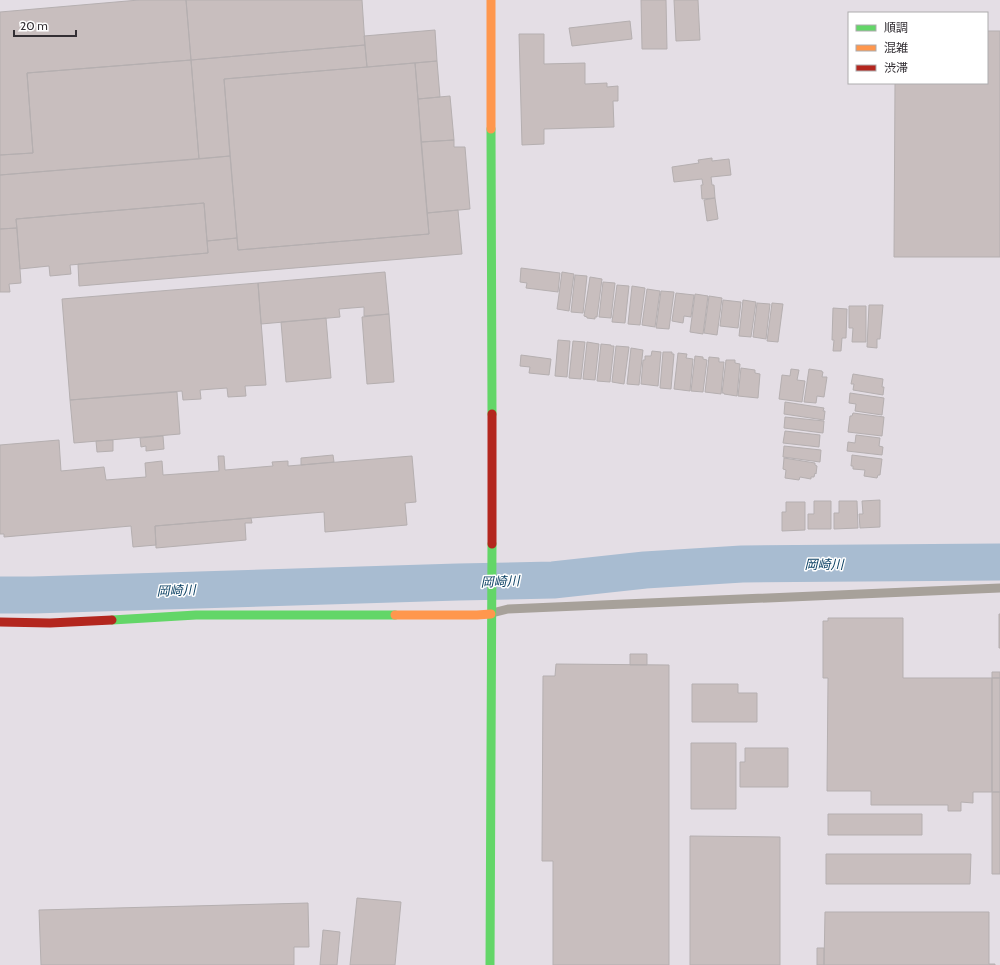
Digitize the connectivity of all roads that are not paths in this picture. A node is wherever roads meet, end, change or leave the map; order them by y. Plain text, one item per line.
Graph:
1 (491, 0) edge
2 (1000, 588) edge
3 (491, 614) junction
4 (0, 622) edge
5 (490, 965) edge

1 - 3 street
2 - 3 lane
3 - 4 street
3 - 5 street

